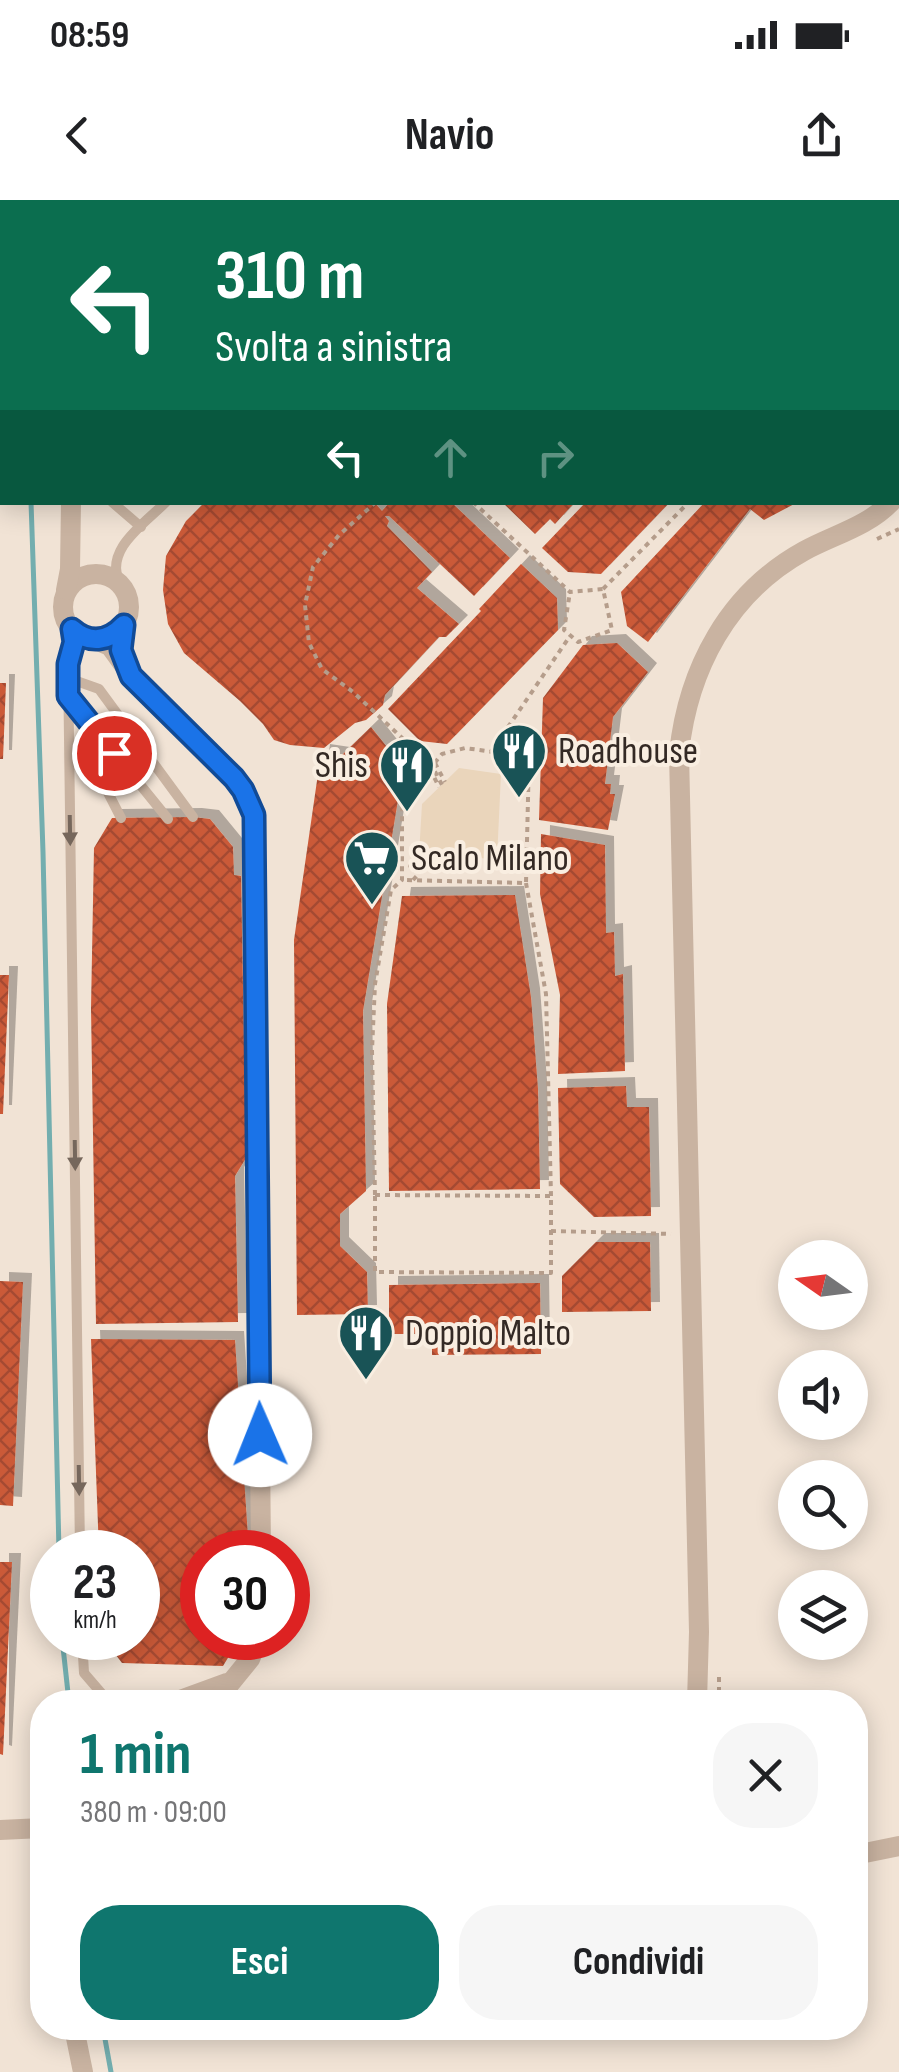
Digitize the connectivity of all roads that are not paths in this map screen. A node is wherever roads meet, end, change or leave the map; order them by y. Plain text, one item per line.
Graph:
1 (71, 505) edge
2 (115, 505) edge
3 (163, 505) edge
4 (887, 505) edge
5 (141, 527) junction
6 (71, 544) junction
7 (93, 574) junction
8 (120, 584) junction
9 (65, 593) junction
10 (124, 625) junction
11 (72, 629) junction
12 (96, 640) junction
13 (125, 666) junction
14 (68, 678) junction
15 (68, 696) junction
16 (69, 742) junction
17 (121, 818) dead end
18 (192, 818) dead end
19 (168, 819) dead end
20 (80, 1530) edge
21 (262, 1530) edge
22 (83, 1660) edge
23 (247, 1660) edge
24 (241, 1672) junction
25 (99, 1690) edge
26 (214, 1690) edge
27 (225, 1690) edge
28 (698, 1690) edge
29 (30, 1829) edge
30 (0, 1830) edge
31 (899, 1846) edge
32 (868, 1853) edge
33 (76, 2040) edge
34 (83, 2072) edge

1 - 6 street
2 - 5 lane
3 - 5 lane
4 - 28 street
5 - 8 lane
6 - 7 street
6 - 9 street
7 - 8 street
7 - 9 street
8 - 10 street
9 - 11 street
10 - 12 street
10 - 13 street
11 - 12 street
11 - 14 lane
12 - 13 street
13 - 21 street
14 - 15 lane
14 - 18 lane
15 - 16 lane
15 - 19 lane
16 - 17 lane
16 -> 20 lane
22 - 25 lane
23 - 24 street
24 - 26 street
24 - 27 street
29 - 30 street
31 - 32 street
33 - 34 street

